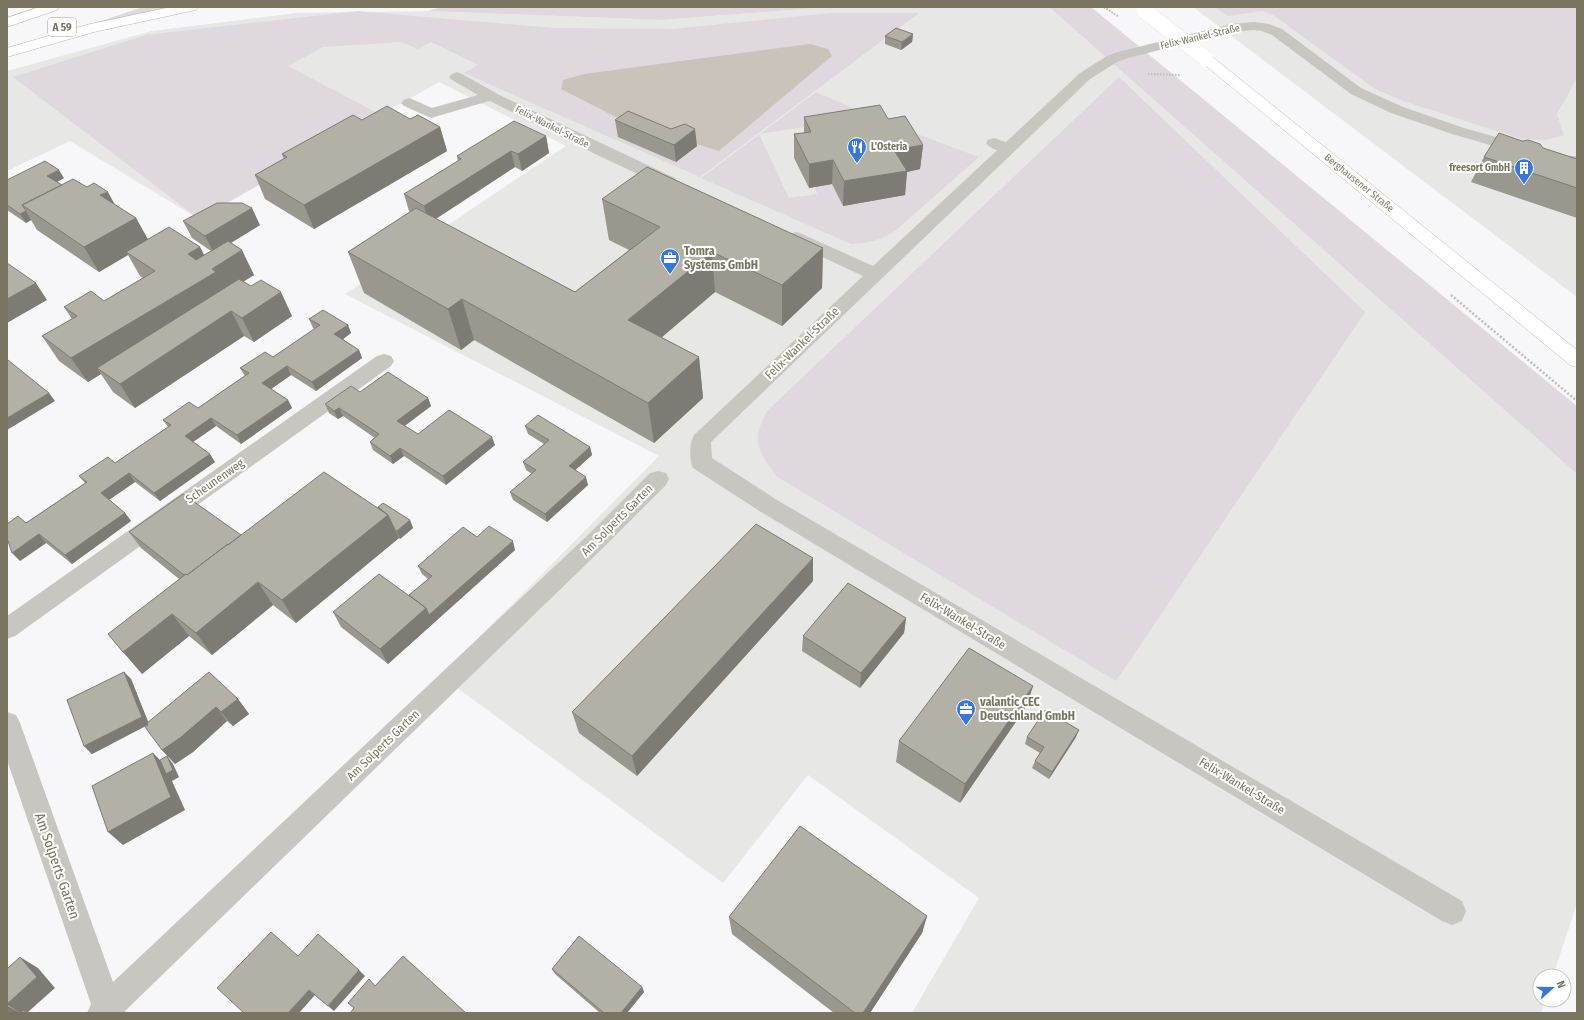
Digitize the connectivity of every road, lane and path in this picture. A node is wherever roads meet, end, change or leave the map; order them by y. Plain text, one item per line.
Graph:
1 (52, 7) edge
2 (191, 7) edge
3 (1104, 7) edge
4 (1142, 9) edge
5 (110, 10) dead end
6 (1119, 17) dead end
7 (7, 23) edge
8 (7, 47) edge
9 (7, 53) edge
10 (1146, 74) dead end
11 (1175, 75) dead end
12 (456, 77) dead end
13 (492, 96) junction
14 (409, 103) dead end
15 (1577, 161) edge
16 (686, 190) edge
17 (781, 232) edge
18 (875, 274) junction
19 (1577, 360) edge
20 (384, 361) dead end
21 (658, 480) dead end
22 (7, 629) edge
23 (7, 723) edge
24 (1452, 911) dead end
25 (107, 1012) edge

1 - 7 main road, A 59
2 - 9 main road
3 - 6 path
4 - 19 main road, Berghausener Straße, bridge
5 - 8 main road, A 59
10 - 11 path
12 - 13 street, Felix-Wankel-Straße
13 - 14 street
13 - 16 street, Felix-Wankel-Straße
15 - 18 street, Felix-Wankel-Straße
17 - 18 street
18 - 24 street, Felix-Wankel-Straße
20 - 22 street, Scheunenweg
21 - 25 street, Am Solperts Garten
23 - 25 street, Am Solperts Garten

